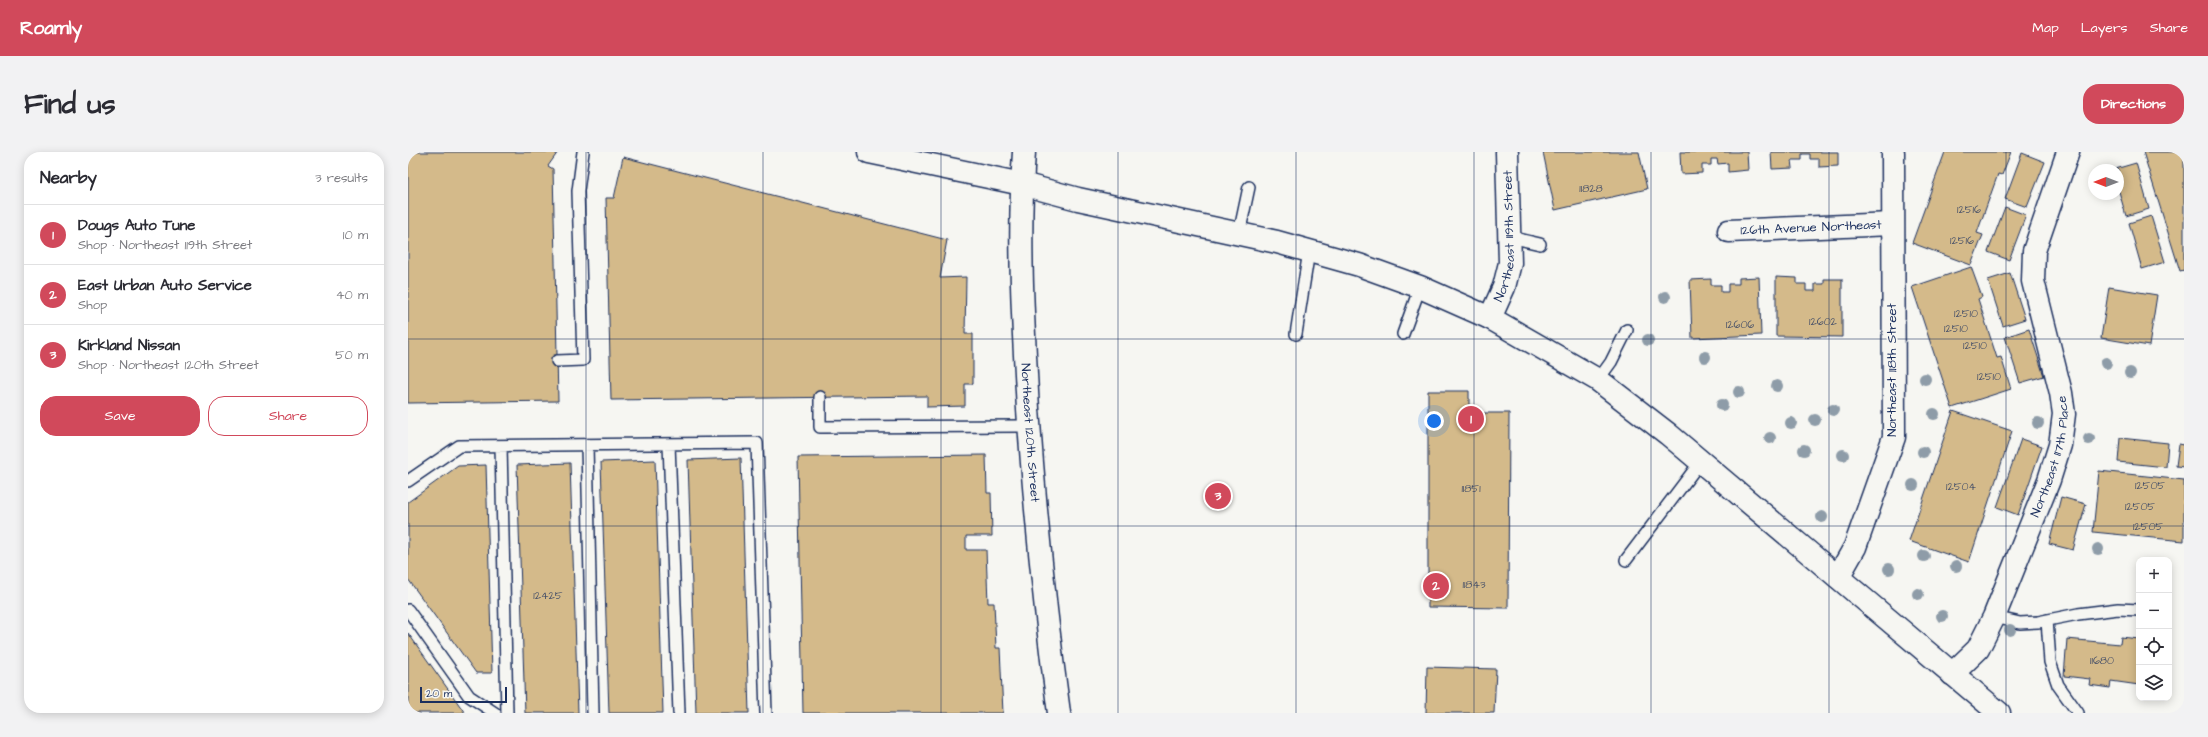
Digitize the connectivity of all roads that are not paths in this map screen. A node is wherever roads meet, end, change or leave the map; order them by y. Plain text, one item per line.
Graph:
1 (583, 152) edge
2 (869, 152) edge
3 (1024, 152) edge
4 (1507, 152) edge
5 (1893, 152) edge
6 (2068, 152) edge
7 (1022, 184) junction
8 (1249, 187) dead end
9 (1892, 224) junction
10 (1729, 231) dead end
11 (1239, 234) junction
12 (1510, 238) junction
13 (1540, 244) dead end
14 (1309, 251) junction
15 (1420, 287) junction
16 (1490, 318) junction
17 (1627, 330) dead end
18 (1296, 334) dead end
19 (1403, 334) dead end
20 (557, 361) dead end
21 (1598, 380) junction
22 (820, 397) dead end
23 (1029, 426) junction
24 (669, 444) junction
25 (587, 445) junction
26 (501, 446) junction
27 (1700, 461) junction
28 (408, 481) edge
29 (1626, 560) dead end
30 (1838, 577) junction
31 (408, 610) edge
32 (2136, 610) edge
33 (1994, 616) junction
34 (2048, 620) junction
35 (1952, 674) junction
36 (494, 713) edge
37 (507, 713) edge
38 (593, 713) edge
39 (679, 713) edge
40 (766, 713) edge
41 (1059, 713) edge
42 (1998, 713) edge
43 (2078, 713) edge

1 - 20 lane
2 - 7 street
3 - 7 street, Northeast 120th Street
4 - 12 street, Northeast 119th Street
5 - 9 street, Northeast 118th Street
6 - 33 street, Northeast 117th Place
7 - 11 street
7 - 23 street, Northeast 120th Street
8 - 11 lane
9 - 10 street, 126th Avenue Northeast
9 - 30 street, Northeast 118th Street
11 - 14 street
12 - 13 lane
12 - 16 street, Northeast 119th Street
14 - 15 street
14 - 18 lane
15 - 16 street
15 - 19 lane
16 - 21 street
17 - 21 lane
21 - 27 street
22 - 23 lane
23 - 41 street, Northeast 120th Street
24 - 25 lane
24 - 39 lane
24 - 40 lane
25 - 26 lane
25 - 38 lane
26 - 28 lane
26 - 37 lane
27 - 29 lane
27 - 30 street
30 - 35 street
31 - 36 lane
32 - 34 lane
33 - 34 lane
33 - 35 street, Northeast 117th Place
34 - 43 lane
35 - 42 street

